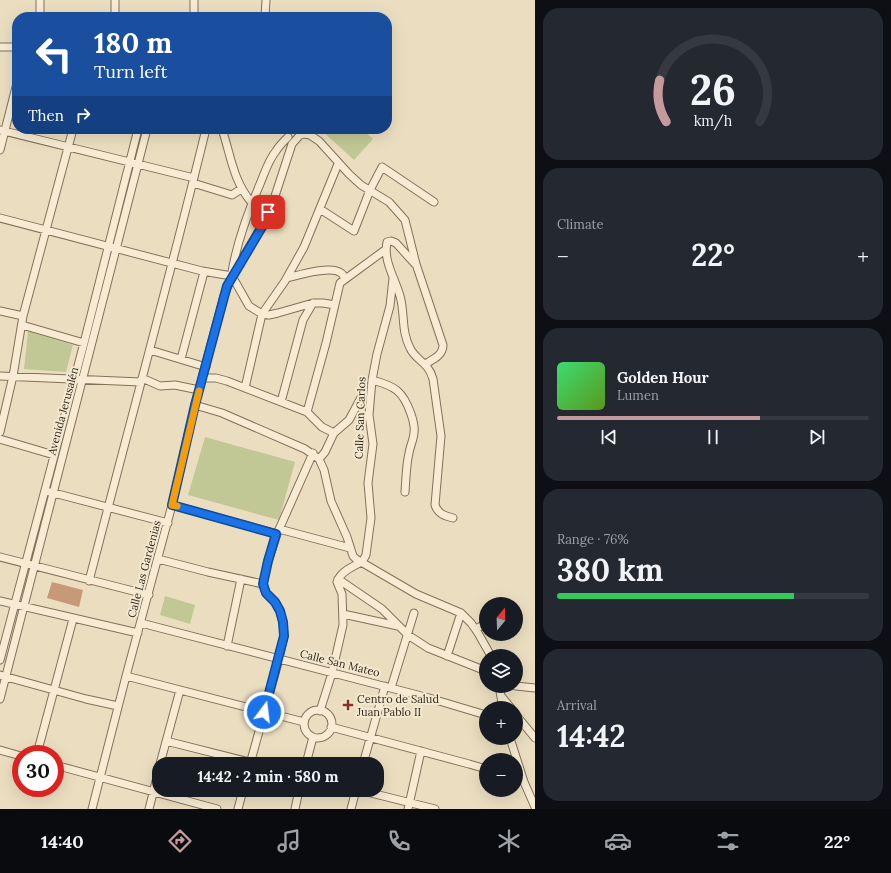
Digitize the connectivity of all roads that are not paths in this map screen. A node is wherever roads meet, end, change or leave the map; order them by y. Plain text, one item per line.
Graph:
1 (40, 0) edge
2 (115, 0) edge
3 (194, 0) edge
4 (266, 0) edge
5 (40, 12) edge
6 (115, 12) edge
7 (194, 12) edge
8 (265, 12) edge
9 (0, 47) edge
10 (12, 47) edge
11 (12, 99) edge
12 (2, 130) edge
13 (12, 133) edge
14 (18, 134) edge
15 (72, 134) edge
16 (137, 134) edge
17 (146, 134) edge
18 (205, 134) edge
19 (223, 134) edge
20 (287, 134) edge
21 (288, 137) junction
22 (296, 138) junction
23 (68, 147) junction
24 (0, 150) edge
25 (130, 162) junction
26 (138, 164) junction
27 (338, 164) junction
28 (194, 180) junction
29 (241, 189) junction
30 (370, 190) junction
31 (434, 202) dead end
32 (252, 203) junction
33 (320, 209) junction
34 (0, 218) edge
35 (46, 230) junction
36 (113, 247) junction
37 (385, 250) junction
38 (172, 263) junction
39 (416, 264) junction
40 (204, 272) junction
41 (232, 276) junction
42 (287, 278) junction
43 (345, 278) junction
44 (393, 278) junction
45 (313, 303) junction
46 (334, 305) junction
47 (0, 310) edge
48 (262, 314) junction
49 (23, 316) junction
50 (22, 325) junction
51 (84, 343) junction
52 (150, 350) junction
53 (180, 359) junction
54 (425, 364) junction
55 (206, 367) junction
56 (0, 376) edge
57 (13, 376) junction
58 (203, 378) junction
59 (74, 380) junction
60 (82, 380) junction
61 (141, 380) junction
62 (372, 380) junction
63 (245, 388) junction
64 (199, 390) junction
65 (363, 394) dead end
66 (281, 402) junction
67 (195, 405) junction
68 (306, 412) junction
69 (0, 432) edge
70 (334, 433) junction
71 (0, 440) edge
72 (313, 453) junction
73 (54, 455) junction
74 (319, 459) junction
75 (45, 490) junction
76 (53, 492) junction
77 (405, 492) dead end
78 (172, 505) junction
79 (108, 507) junction
80 (453, 518) dead end
81 (168, 523) junction
82 (278, 531) junction
83 (350, 548) junction
84 (0, 557) edge
85 (158, 559) junction
86 (362, 562) junction
87 (26, 564) junction
88 (34, 566) junction
89 (241, 579) junction
90 (338, 579) junction
91 (89, 581) junction
92 (263, 584) junction
93 (148, 595) junction
94 (0, 601) edge
95 (15, 605) junction
96 (24, 607) junction
97 (414, 613) dead end
98 (461, 613) junction
99 (343, 614) junction
100 (73, 619) junction
101 (141, 623) junction
102 (398, 626) junction
103 (479, 627) edge
104 (476, 629) junction
105 (138, 633) junction
106 (408, 635) junction
107 (227, 646) junction
108 (487, 649) edge
109 (447, 656) junction
110 (0, 660) edge
111 (279, 660) junction
112 (479, 668) edge
113 (332, 673) junction
114 (3, 676) edge
115 (126, 676) junction
116 (388, 687) junction
117 (523, 687) edge
118 (535, 688) edge
119 (54, 690) junction
120 (180, 690) junction
121 (0, 699) edge
122 (118, 706) junction
123 (320, 711) junction
124 (264, 712) junction
125 (479, 713) edge
126 (304, 722) junction
127 (523, 723) edge
128 (331, 727) junction
129 (313, 737) junction
130 (370, 737) junction
131 (535, 738) edge
132 (166, 741) junction
133 (39, 745) edge
134 (512, 745) edge
135 (0, 750) edge
136 (421, 751) junction
137 (12, 753) edge
138 (162, 757) edge
139 (229, 757) edge
140 (254, 757) edge
141 (308, 757) edge
142 (365, 757) edge
143 (64, 767) edge
144 (479, 768) edge
145 (100, 777) junction
146 (524, 782) joint
147 (152, 792) edge
148 (152, 796) edge
149 (172, 797) edge
150 (241, 797) edge
151 (298, 797) edge
152 (355, 797) edge
153 (380, 797) edge
154 (409, 806) edge
155 (535, 807) edge
156 (92, 809) edge
157 (149, 809) edge
158 (217, 809) edge
159 (238, 809) edge
160 (295, 809) edge
161 (351, 809) edge
162 (435, 809) edge

1 - 5 street
2 - 6 street
3 - 7 street
4 - 8 street
9 - 10 street
11 - 12 street
12 - 13 street
12 - 24 street
14 - 23 street
15 - 23 street
16 - 25 street, Avenida Jerusalén
17 - 26 street, Avenida Jerusalén
18 - 28 street
19 - 29 street
20 - 21 street
21 - 22 street
21 - 32 street
22 - 27 street
22 - 41 street, Calle Las Gardenias
23 - 25 street
23 - 35 street
25 - 26 street
25 - 36 street, Avenida Jerusalén
26 - 28 street
26 - 36 street, Avenida Jerusalén
27 - 30 street
27 - 33 street
28 - 29 street
28 - 38 street
29 - 32 street
30 - 31 street
30 - 33 street
30 - 39 street
32 - 41 street
33 - 42 street
34 - 35 street
35 - 36 street
35 - 49 street
36 - 38 street
36 - 51 street, Avenida Jerusalén
36 - 60 street, Avenida Jerusalén
37 - 39 street
37 - 43 street
37 - 44 street
38 - 40 street
38 - 52 street
39 - 54 street
40 - 41 street
40 - 53 street
41 - 48 street
41 - 55 street, Calle Las Gardenias
42 - 43 street
42 - 48 street
43 - 46 street
44 - 54 street
44 - 62 street, Calle San Carlos
45 - 46 street
45 - 48 street
45 - 66 street
46 - 68 street
47 - 49 street
48 - 63 street
49 - 50 street
50 - 51 street
50 - 57 street
51 - 59 street, Avenida Jerusalén
52 - 53 street
52 - 61 street
53 - 55 street
54 - 80 street
55 - 58 street, Calle Las Gardenias
56 - 57 street
57 - 59 street
57 - 69 street
58 - 63 street
58 - 64 street, Calle Las Gardenias
59 - 60 street
59 - 73 street, Avenida Jerusalén
60 - 61 street
60 - 76 street, Avenida Jerusalén
61 - 64 street
61 - 79 street
62 - 77 street
62 - 86 street, Calle San Carlos
63 - 66 street
64 - 67 street, Calle Las Gardenias
65 - 70 street
66 - 68 street
67 - 72 street
67 - 78 street, Calle Las Gardenias
68 - 70 street
70 - 74 street
71 - 73 street
72 - 74 street
72 - 82 street
73 - 75 street, Avenida Jerusalén
74 - 83 street
75 - 76 street
75 - 87 street, Avenida Jerusalén
76 - 79 street
76 - 88 street, Avenida Jerusalén
78 - 81 street, Calle Las Gardenias
78 - 82 street
79 - 81 street
79 - 91 street
81 - 85 street, Calle Las Gardenias
82 - 83 street
82 - 92 street
83 - 86 street
84 - 87 street
85 - 89 street
85 - 93 street, Calle Las Gardenias
86 - 90 street
86 - 98 street
87 - 88 street
87 - 95 street, Avenida Jerusalén
88 - 91 street
88 - 96 street, Avenida Jerusalén
89 - 92 street
89 - 107 street
90 - 99 street
90 - 102 street
91 - 93 street
92 - 111 street
93 - 101 street, Calle Las Gardenias
94 - 95 street
95 - 96 street
95 - 110 street, Avenida Jerusalén
96 - 100 street
96 - 114 street, Avenida Jerusalén
97 - 106 street
98 - 104 street
98 - 109 street
99 - 102 street
99 - 113 street
100 - 105 street
100 - 119 street
101 - 105 street, Calle Las Gardenias
101 - 107 street, Calle San Mateo
102 - 106 street
103 - 104 street
104 - 108 street
105 - 115 street, Calle Las Gardenias
106 - 109 street
106 - 116 street
107 - 111 street, Calle San Mateo
109 - 112 street
111 - 113 street, Calle San Mateo
111 - 124 street
113 - 116 street, Calle San Mateo
113 - 123 street
114 - 119 street
114 - 121 street, Avenida Jerusalén
115 - 120 street
115 - 122 street, Calle Las Gardenias
116 - 125 street, Calle San Mateo
116 - 130 street
117 - 118 street
119 - 122 street
119 - 133 street
120 - 124 street
120 - 132 street
122 - 145 street, Calle Las Gardenias
123 - 126 street
123 - 128 street
124 - 126 street
124 - 140 street
126 - 129 street
127 - 131 street
128 - 129 street
128 - 130 street
129 - 141 street
130 - 136 street
130 - 142 street
132 - 138 street
132 - 139 street
134 - 146 street
135 - 137 street
136 - 144 street
136 - 154 street
143 - 145 street
145 - 147 street
145 - 156 street, Calle Las Gardenias
146 - 155 street
148 - 157 street
149 - 158 street
150 - 159 street
151 - 160 street
152 - 161 street
153 - 154 street
154 - 162 street

